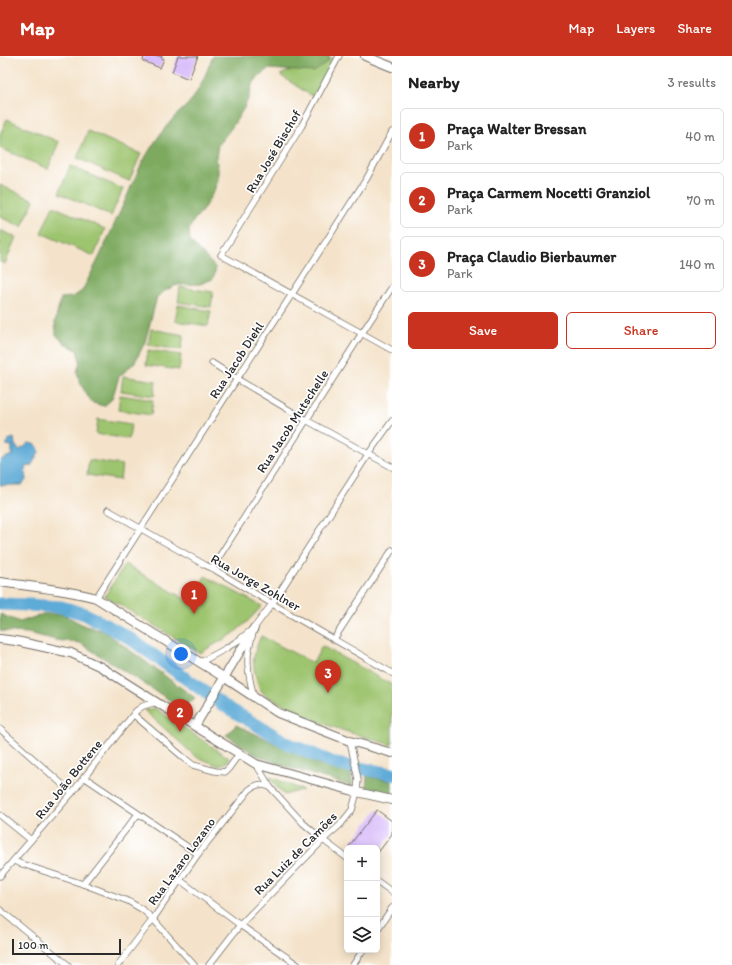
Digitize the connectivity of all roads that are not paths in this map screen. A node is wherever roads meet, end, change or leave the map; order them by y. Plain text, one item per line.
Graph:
1 (339, 56) edge
2 (365, 56) edge
3 (392, 67) edge
4 (392, 132) edge
5 (392, 287) edge
6 (292, 293) junction
7 (362, 333) junction
8 (392, 350) edge
9 (212, 363) dead end
10 (237, 379) junction
11 (306, 420) junction
12 (392, 421) edge
13 (369, 453) junction
14 (392, 467) edge
15 (108, 510) dead end
16 (141, 528) junction
17 (392, 550) edge
18 (212, 568) junction
19 (0, 582) edge
20 (96, 598) junction
21 (272, 604) junction
22 (254, 628) junction
23 (0, 638) edge
24 (334, 639) junction
25 (199, 663) junction
26 (392, 673) edge
27 (225, 678) junction
28 (254, 697) junction
29 (156, 702) junction
30 (134, 715) junction
31 (195, 726) junction
32 (0, 729) edge
33 (350, 741) junction
34 (392, 753) edge
35 (239, 754) junction
36 (256, 764) junction
37 (84, 777) junction
38 (270, 787) junction
39 (357, 792) junction
40 (72, 793) junction
41 (392, 800) edge
42 (138, 814) junction
43 (0, 815) edge
44 (32, 840) junction
45 (323, 840) junction
46 (198, 854) junction
47 (344, 856) edge
48 (13, 861) junction
49 (0, 876) edge
50 (180, 880) junction
51 (380, 883) edge
52 (83, 884) junction
53 (392, 892) edge
54 (392, 908) edge
55 (0, 910) edge
56 (153, 919) junction
57 (240, 925) junction
58 (380, 926) edge
59 (361, 953) edge
60 (68, 965) edge
61 (118, 965) edge
62 (194, 965) edge
63 (209, 965) edge
64 (298, 965) edge
65 (353, 965) edge

1 - 6 street, Rua José Bischof
2 - 3 main road
4 - 6 street, Rua Jacob Diehl
5 - 7 street, Rua Jacob Mutschelle
6 - 7 street
6 - 10 street, Rua Jacob Diehl
7 - 8 street
7 - 11 street, Rua Jacob Mutschelle
9 - 10 street
10 - 11 street
10 - 16 street, Rua Jacob Diehl
11 - 13 street
11 - 18 street, Rua Jacob Mutschelle
12 - 13 street
13 - 14 street
13 - 21 street
15 - 16 street, Rua Jorge Zohlner
16 - 18 street, Rua Jorge Zohlner
16 - 20 street, Rua Jacob Diehl
17 - 24 street
18 - 21 street, Rua Jorge Zohlner
19 - 20 main road
20 - 25 main road
21 - 22 street
21 - 24 street, Rua Jorge Zohlner
22 - 25 street
22 - 27 main road
22 - 28 street
23 - 29 main road
24 - 26 street, Rua Jorge Zohlner
25 - 27 main road
27 - 28 main road
27 - 31 main road
28 - 33 main road
29 - 30 street, Rua João Bottene
29 - 31 main road
30 - 35 street
30 - 37 street, Rua João Bottene
31 - 35 main road
32 - 40 street
33 - 34 main road
33 - 39 street, Rua Luiz de Camões
35 - 36 main road
36 - 38 street
36 - 39 main road
37 - 40 street, Rua João Bottene
37 - 42 street
38 - 45 street
38 - 46 street, Rua Lazaro Lozano
39 - 41 main road
39 - 45 street, Rua Luiz de Camões
40 - 44 street, Rua João Bottene
42 - 46 street
42 - 52 street
43 - 44 street
44 - 48 street, Rua João Bottene
45 - 47 street
45 - 57 street, Rua Luiz de Camões
46 - 50 street, Rua Lazaro Lozano
48 - 49 street, Rua João Bottene
48 - 52 street
50 - 56 street, Rua Lazaro Lozano
50 - 57 street
51 - 53 street
52 - 56 street
54 - 58 street
55 - 60 street
56 - 61 street, Rua Lazaro Lozano
56 - 62 street
57 - 63 street, Rua Luiz de Camões
57 - 64 street
59 - 65 street

